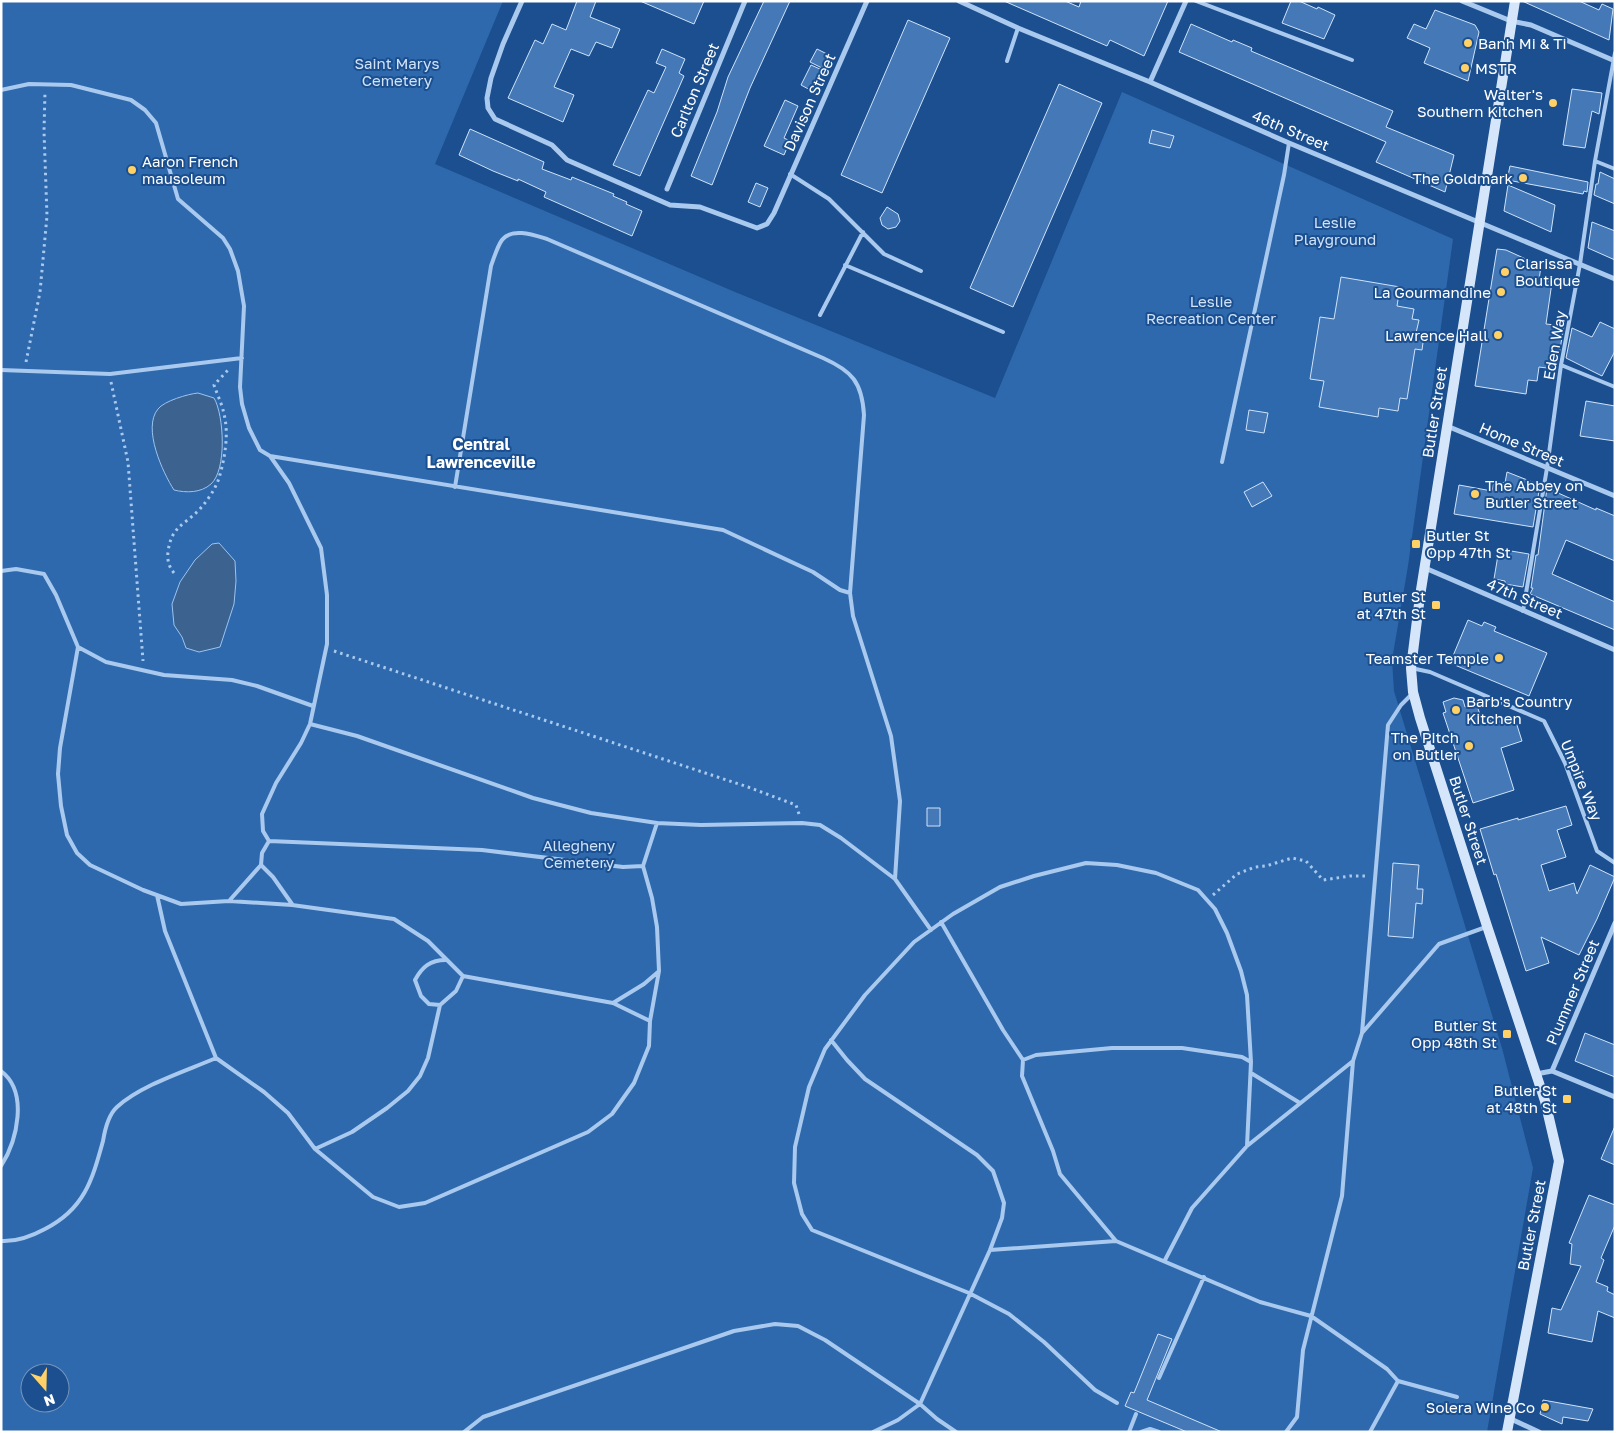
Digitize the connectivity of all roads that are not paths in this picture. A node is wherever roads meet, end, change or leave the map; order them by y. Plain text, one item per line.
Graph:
1 (522, 1) edge
2 (745, 1) edge
3 (867, 1) edge
4 (958, 1) edge
5 (1186, 1) edge
6 (1196, 1) edge
7 (1462, 1) edge
8 (1515, 1) edge
9 (1512, 21) junction
10 (1018, 28) junction
11 (1615, 53) edge
12 (1352, 60) dead end
13 (1006, 61) dead end
14 (1614, 61) edge
15 (1150, 82) junction
16 (1, 90) edge
17 (1289, 144) junction
18 (1595, 161) junction
19 (1615, 169) edge
20 (790, 174) junction
21 (667, 189) dead end
22 (1481, 224) junction
23 (863, 232) junction
24 (1580, 264) junction
25 (845, 265) junction
26 (921, 271) dead end
27 (1615, 279) edge
28 (820, 315) dead end
29 (1003, 332) dead end
30 (242, 358) junction
31 (1561, 365) junction
32 (1, 370) edge
33 (1615, 388) edge
34 (1446, 426) junction
35 (270, 456) junction
36 (1222, 462) dead end
37 (1547, 468) junction
38 (455, 487) junction
39 (1615, 496) edge
40 (1425, 568) junction
41 (1, 571) edge
42 (850, 593) junction
43 (1523, 610) junction
44 (78, 647) junction
45 (1615, 650) edge
46 (1411, 668) junction
47 (1413, 692) junction
48 (313, 706) junction
49 (310, 724) junction
50 (657, 823) junction
51 (269, 841) junction
52 (1615, 863) edge
53 (261, 865) junction
54 (643, 866) junction
55 (895, 879) junction
56 (157, 895) junction
57 (229, 901) junction
58 (292, 904) junction
59 (941, 922) junction
60 (1615, 923) edge
61 (1486, 926) junction
62 (931, 930) junction
63 (446, 960) junction
64 (659, 971) junction
65 (463, 976) junction
66 (613, 1003) junction
67 (440, 1005) junction
68 (650, 1021) junction
69 (1362, 1033) junction
70 (832, 1040) junction
71 (216, 1058) junction
72 (1023, 1060) junction
73 (1353, 1061) junction
74 (1251, 1062) junction
75 (1, 1071) edge
76 (1552, 1071) junction
77 (1250, 1072) junction
78 (1536, 1074) junction
79 (1615, 1097) edge
80 (1300, 1103) junction
81 (1247, 1146) junction
82 (315, 1149) junction
83 (1, 1166) edge
84 (1, 1241) edge
85 (1116, 1241) junction
86 (990, 1250) junction
87 (1164, 1260) junction
88 (1204, 1277) junction
89 (969, 1293) junction
90 (1311, 1316) junction
91 (1159, 1378) dead end
92 (1398, 1381) junction
93 (1458, 1397) dead end
94 (1117, 1403) dead end
95 (920, 1404) junction
96 (1136, 1414) dead end
97 (1511, 1419) junction
98 (464, 1432) edge
99 (873, 1432) edge
100 (956, 1432) edge
101 (1129, 1432) edge
102 (1141, 1432) edge
103 (1159, 1432) edge
104 (1286, 1432) edge
105 (1370, 1432) edge
106 (1507, 1432) edge
107 (1539, 1432) edge

1 - 20 street, Davison Street
2 - 21 street, Carlton Street
3 - 20 street, Davison Street
4 - 10 street, 46th Street
5 - 15 street
6 - 12 lane
7 - 9 street
8 - 9 main road, Butler Street
9 - 14 street
9 - 22 main road, Butler Street
10 - 13 lane
10 - 15 street, 46th Street
11 - 14 lane, Eden Way
14 - 18 lane, Eden Way
15 - 17 street, 46th Street
16 - 30 lane
17 - 22 street, 46th Street
17 - 36 lane
18 - 19 lane
18 - 24 lane, Eden Way
20 - 23 lane
22 - 24 street, 46th Street
22 - 34 main road, Butler Street
23 - 25 lane
23 - 26 lane
24 - 27 street, 46th Street
24 - 31 lane, Eden Way
25 - 28 lane
25 - 29 lane
30 - 32 lane
30 - 35 lane
31 - 33 lane
31 - 37 lane, Eden Way
34 - 37 street, Home Street
34 - 40 main road, Butler Street
35 - 38 lane
35 - 48 lane
37 - 39 street, Home Street
37 - 43 lane, Eden Way
38 - 42 lane
38 - 42 lane
40 - 43 street, 47th Street
40 - 46 main road, Butler Street
41 - 44 lane
42 - 55 lane
43 - 45 street, 47th Street
44 - 48 lane
44 - 56 lane
46 - 47 main road, Butler Street
46 - 52 lane, Umpire Way
47 - 61 main road, Butler Street
47 - 69 lane
48 - 49 lane
49 - 50 lane
49 - 51 lane
50 - 54 lane
50 - 55 lane
51 - 53 lane
51 - 54 lane
53 - 57 lane
53 - 58 lane
54 - 64 lane
55 - 62 lane
56 - 57 lane
56 - 71 lane
57 - 58 lane
58 - 63 lane
59 - 62 lane
59 - 72 lane
59 - 74 lane
60 - 76 street, Plummer Street
61 - 69 lane
61 - 78 main road, Butler Street
62 - 70 lane
63 - 65 lane
63 - 67 lane
64 - 66 lane
64 - 68 lane
65 - 66 lane
65 - 67 lane
66 - 68 lane
67 - 82 lane
68 - 82 lane
69 - 73 lane
70 - 86 lane
70 - 89 lane
71 - 82 lane
71 - 84 lane
72 - 74 lane
72 - 85 lane
73 - 80 lane
73 - 90 lane
74 - 77 lane
75 - 83 lane
76 - 78 street
76 - 79 street
77 - 80 lane
77 - 81 lane
78 - 97 main road, Butler Street
80 - 81 lane
81 - 87 lane
85 - 86 lane
85 - 87 lane
86 - 89 lane
87 - 88 lane
88 - 90 lane
88 - 91 lane
89 - 94 lane
89 - 95 lane
90 - 92 lane
90 - 104 lane
92 - 93 lane
92 - 105 lane
95 - 98 lane
95 - 99 lane
95 - 100 lane
96 - 101 lane
97 - 106 main road, Butler Street
97 - 107 street
102 - 103 lane

